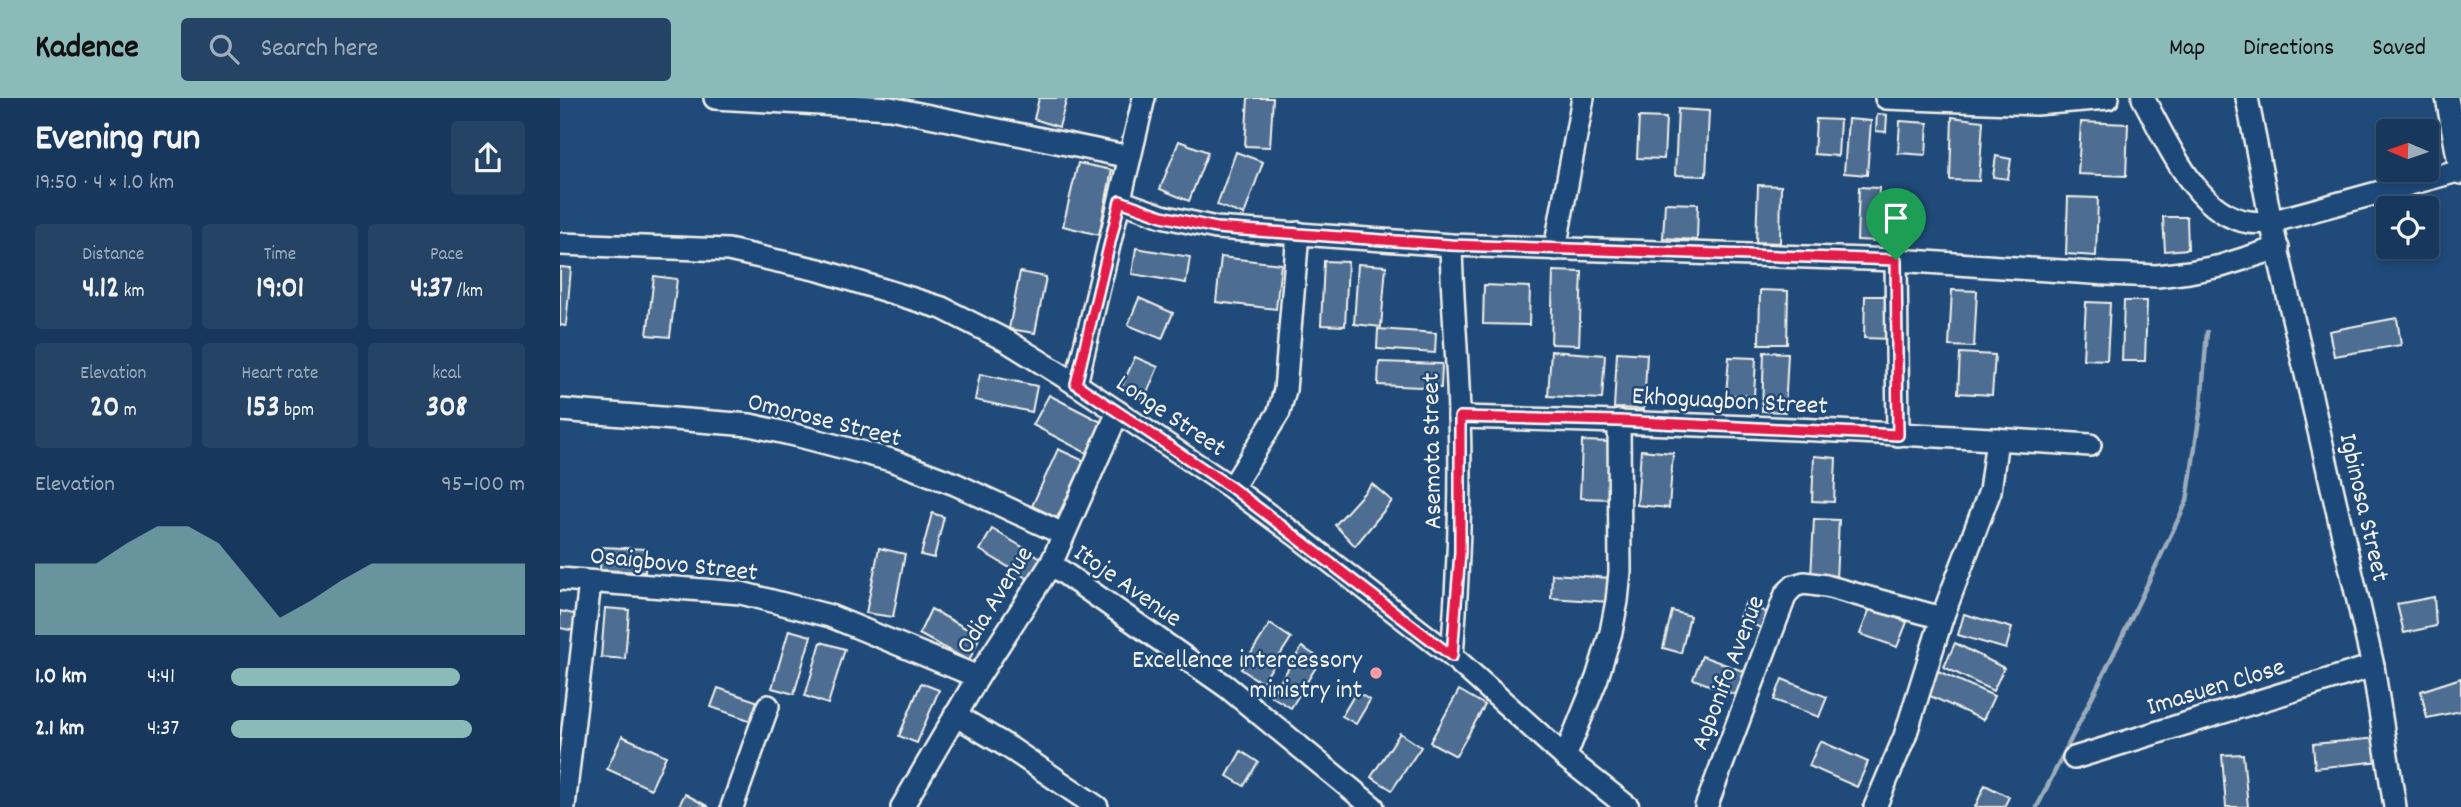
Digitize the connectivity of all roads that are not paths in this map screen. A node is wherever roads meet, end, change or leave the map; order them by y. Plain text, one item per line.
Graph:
1 (715, 98) edge
2 (1144, 98) edge
3 (1583, 98) edge
4 (1886, 98) edge
5 (2108, 98) edge
6 (2143, 98) edge
7 (2246, 98) edge
8 (2447, 98) edge
9 (892, 103) edge
10 (1130, 157) junction
11 (2461, 172) edge
12 (1120, 201) junction
13 (2271, 222) junction
14 (1298, 233) junction
15 (560, 244) edge
16 (1451, 245) junction
17 (2278, 248) junction
18 (1555, 249) junction
19 (1896, 260) junction
20 (1076, 384) junction
21 (560, 410) edge
22 (1118, 412) junction
23 (1460, 417) junction
24 (1619, 421) junction
25 (1898, 435) junction
26 (1997, 439) junction
27 (2090, 445) dead end
28 (1232, 488) junction
29 (1062, 534) junction
30 (1051, 564) junction
31 (560, 579) edge
32 (590, 582) junction
33 (1942, 618) junction
34 (1452, 656) junction
35 (2373, 666) junction
36 (978, 677) junction
37 (768, 706) dead end
38 (955, 715) junction
39 (1565, 757) junction
40 (2074, 758) dead end
41 (564, 807) edge
42 (732, 807) edge
43 (902, 807) edge
44 (1097, 807) edge
45 (1373, 807) edge
46 (1628, 807) edge
47 (1706, 807) edge
48 (1875, 807) edge
49 (2395, 807) edge

1 - 9 street
2 - 10 street
3 - 18 street
4 - 5 street
6 - 13 street
7 - 13 street, Igbinosa Street
8 - 11 street
9 - 10 street
10 - 12 street
11 - 13 street
12 - 14 street
12 - 20 street
13 - 17 street, Igbinosa Street
14 - 16 street
14 - 28 street
15 - 20 street, Longe Street
16 - 18 street
16 - 23 street, Asemota Street
17 - 19 street
17 - 35 street, Igbinosa Street
18 - 19 street
19 - 25 street
20 - 22 street, Longe Street
21 - 29 street, Omorose Street
22 - 28 street, Longe Street
22 - 29 street, Odia Avenue
23 - 24 street, Ekhoguagbon Street
23 - 34 street, Asemota Street
24 - 25 street, Ekhoguagbon Street
24 - 39 street
25 - 26 street, Ekhoguagbon Street
26 - 27 street, Ekhoguagbon Street
26 - 33 street
28 - 34 street, Longe Street
29 - 30 street, Odia Avenue
30 - 36 street, Odia Avenue
30 - 45 street, Itoje Avenue
31 - 32 street, Osaigbovo Street
32 - 36 street, Osaigbovo Street
32 - 41 street
33 - 47 street, Agbonifo Avenue
33 - 48 street
34 - 39 street, Longe Street
35 - 40 street, Imasuen Close
35 - 49 street, Igbinosa Street
36 - 38 street, Odia Avenue
37 - 42 street
38 - 43 street, Odia Avenue
38 - 44 street
39 - 46 street, Longe Street

